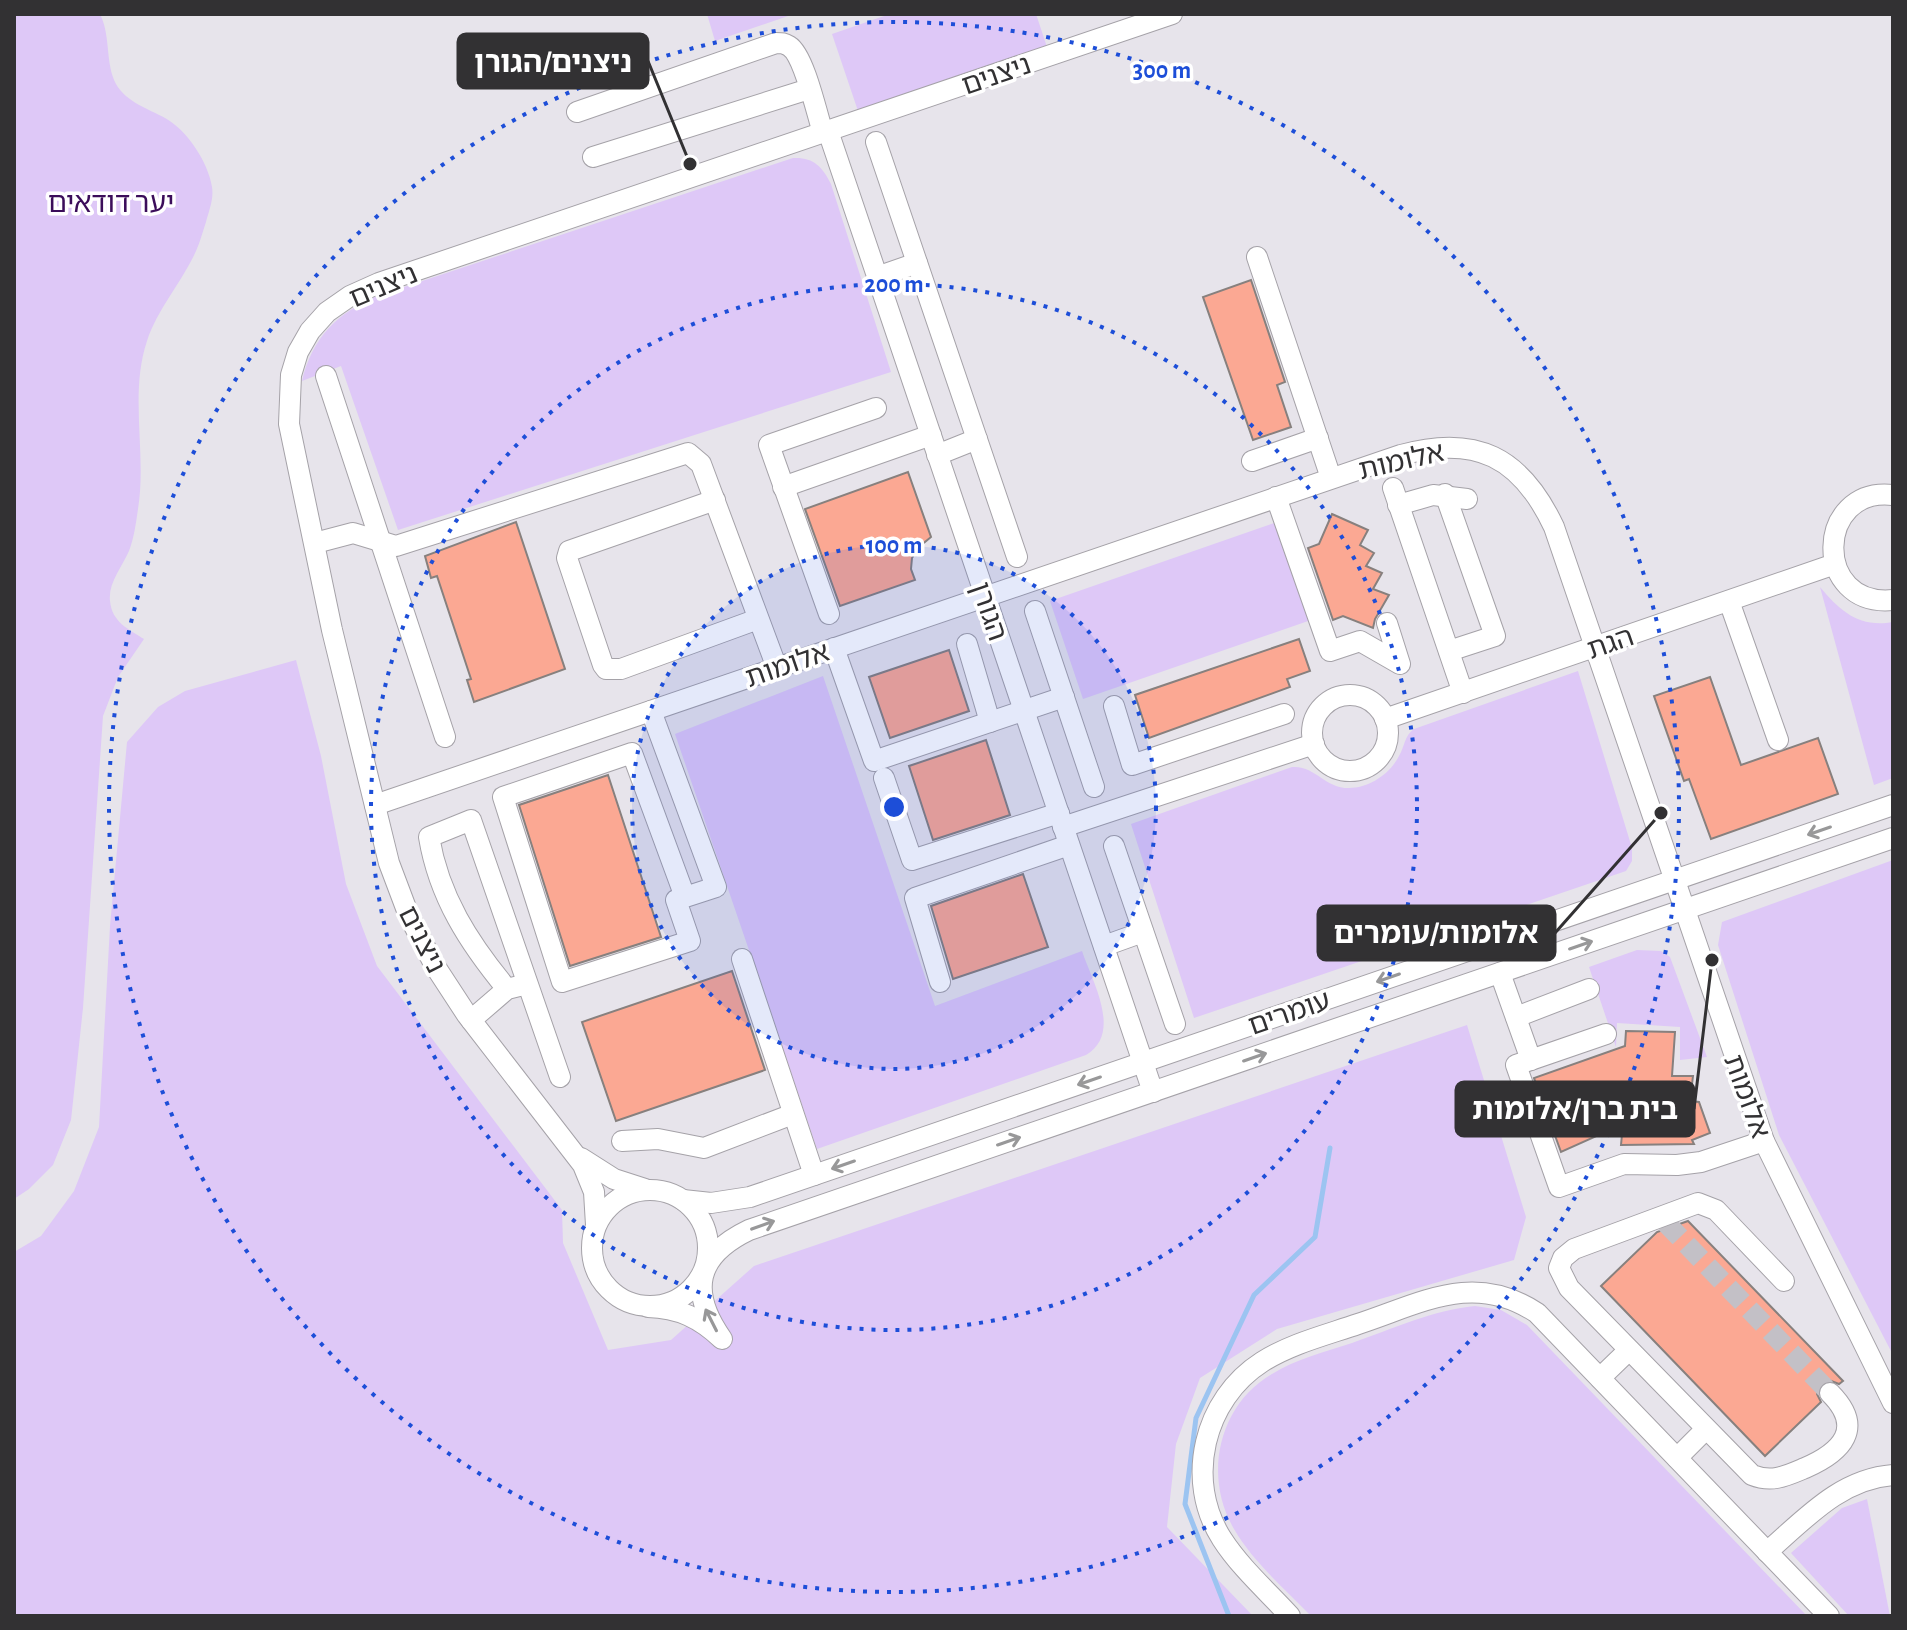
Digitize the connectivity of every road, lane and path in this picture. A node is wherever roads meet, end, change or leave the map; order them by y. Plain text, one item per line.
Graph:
1 (1172, 14) edge
2 (809, 89) junction
3 (577, 112) dead end
4 (825, 132) junction
5 (876, 142) dead end
6 (593, 157) dead end
7 (1257, 257) dead end
8 (917, 263) junction
9 (877, 277) junction
10 (326, 376) dead end
11 (876, 408) dead end
12 (1318, 438) junction
13 (977, 439) junction
14 (934, 445) junction
15 (1252, 461) dead end
16 (1331, 478) junction
17 (783, 487) junction
18 (1445, 494) junction
19 (1893, 495) edge
20 (1276, 497) junction
21 (1467, 499) dead end
22 (715, 500) junction
23 (381, 541) junction
24 (315, 543) junction
25 (1017, 557) dead end
26 (1835, 564) junction
27 (985, 597) junction
28 (1893, 600) edge
29 (1729, 601) junction
30 (1035, 611) dead end
31 (829, 614) dead end
32 (758, 619) junction
33 (1387, 623) dead end
34 (967, 644) dead end
35 (834, 648) junction
36 (1594, 648) junction
37 (1449, 651) junction
38 (777, 668) junction
39 (1463, 693) junction
40 (1064, 697) junction
41 (1114, 706) dead end
42 (1024, 710) junction
43 (651, 711) junction
44 (1284, 714) dead end
45 (1385, 719) junction
46 (990, 722) junction
47 (445, 737) dead end
48 (1778, 740) dead end
49 (1314, 744) junction
50 (1188, 746) junction
51 (884, 778) dead end
52 (1200, 782) junction
53 (1094, 787) dead end
54 (682, 794) junction
55 (375, 805) junction
56 (651, 805) junction
57 (1893, 805) edge
58 (1064, 829) junction
59 (1893, 838) edge
60 (1114, 846) dead end
61 (1675, 880) junction
62 (685, 897) junction
63 (1685, 910) junction
64 (1143, 932) junction
65 (1104, 946) junction
66 (742, 959) dead end
67 (1500, 973) junction
68 (940, 982) dead end
69 (528, 984) junction
70 (507, 989) junction
71 (1589, 989) dead end
72 (1516, 1017) junction
73 (471, 1020) junction
74 (1175, 1024) dead end
75 (1606, 1034) dead end
76 (1531, 1060) junction
77 (1143, 1062) junction
78 (560, 1077) dead end
79 (1153, 1092) junction
80 (793, 1114) junction
81 (622, 1141) dead end
82 (1764, 1141) junction
83 (573, 1149) junction
84 (814, 1175) junction
85 (651, 1190) junction
86 (683, 1200) junction
87 (596, 1225) junction
88 (703, 1271) junction
89 (1784, 1281) dead end
90 (648, 1307) junction
91 (1629, 1350) junction
92 (1600, 1378) junction
93 (1830, 1393) tunnel mouth
94 (1893, 1403) edge
95 (1705, 1430) junction
96 (1677, 1458) junction
97 (1893, 1475) edge
98 (1767, 1552) junction
99 (1290, 1616) edge
100 (1829, 1616) edge

1 - 4 street, ניצנים
2 - 3 street, הגורן
2 - 4 street, הגורן
2 - 6 street
4 - 9 street, הגורן
4 - 24 street, ניצנים
5 - 8 street
7 - 12 street
8 - 9 street
8 - 13 street
9 - 14 street, הגורן
10 - 23 street
11 - 17 street
12 - 15 street
12 - 16 street
13 - 14 street
13 - 25 street
14 - 17 street
14 - 27 street, הגורן
16 - 20 street, אלומות
16 - 36 street, אלומות
17 - 31 street
18 - 21 street
18 - 37 street
18 - 37 street
19 - 26 street
20 - 27 street, אלומות
20 - 33 street
22 - 23 street
22 - 32 street
22 - 32 street
23 - 24 street
23 - 47 street
24 - 55 street, ניצנים
26 - 28 street
26 - 29 street, הגת
27 - 35 street, אלומות
27 - 42 street, הגורן
29 - 36 street, הגת
29 - 48 street
30 - 40 street
32 - 38 street
34 - 46 street
35 - 38 street, אלומות
35 - 46 street
36 - 39 street, הגת
36 - 61 street, אלומות
37 - 39 street
38 - 43 street, אלומות
39 - 45 street, הגת
40 - 42 street
40 - 53 street
41 - 50 street
42 - 46 street
42 - 58 street, הגורן
43 - 54 street
43 - 55 street, אלומות
44 - 50 street
45 - 49 street
45 - 49 street
49 - 52 street
50 - 52 street
51 - 58 street
52 - 58 street
54 - 56 street
54 - 62 street
55 - 73 street, ניצנים
56 - 62 street
56 - 62 street
57 -> 61 street, עומרים
58 - 65 street, הגורן
58 - 68 street
59 - 63 street, עומרים
60 - 64 street
61 - 63 street, אלומות
61 -> 77 street, עומרים
67 -> 63 street, עומרים
63 - 82 street, אלומות
64 - 65 street
64 - 74 street
65 - 77 street, הגורן
66 - 80 street
67 - 72 street
79 -> 67 street, עומרים
69 - 70 street
69 - 70 street
69 - 78 street
70 - 73 street
71 - 72 street
72 - 76 street
73 - 83 street, ניצנים
75 - 76 street
76 - 82 street
77 - 79 street, הגורן
77 -> 84 street, עומרים
88 -> 79 street, עומרים
80 - 81 street
80 - 84 street
82 - 94 street, אלומות
83 - 85 street, ניצנים
83 - 87 street, ניצנים
84 - 86 street, עומרים
85 - 86 street
85 - 87 street
86 - 88 street
87 - 90 street
88 - 90 street
90 -> 88 street
89 - 91 street
91 - 92 street
91 - 95 street
92 - 96 street
92 - 99 street
93 - 95 street
95 - 96 street
96 - 98 street
97 - 98 street
98 - 100 street

